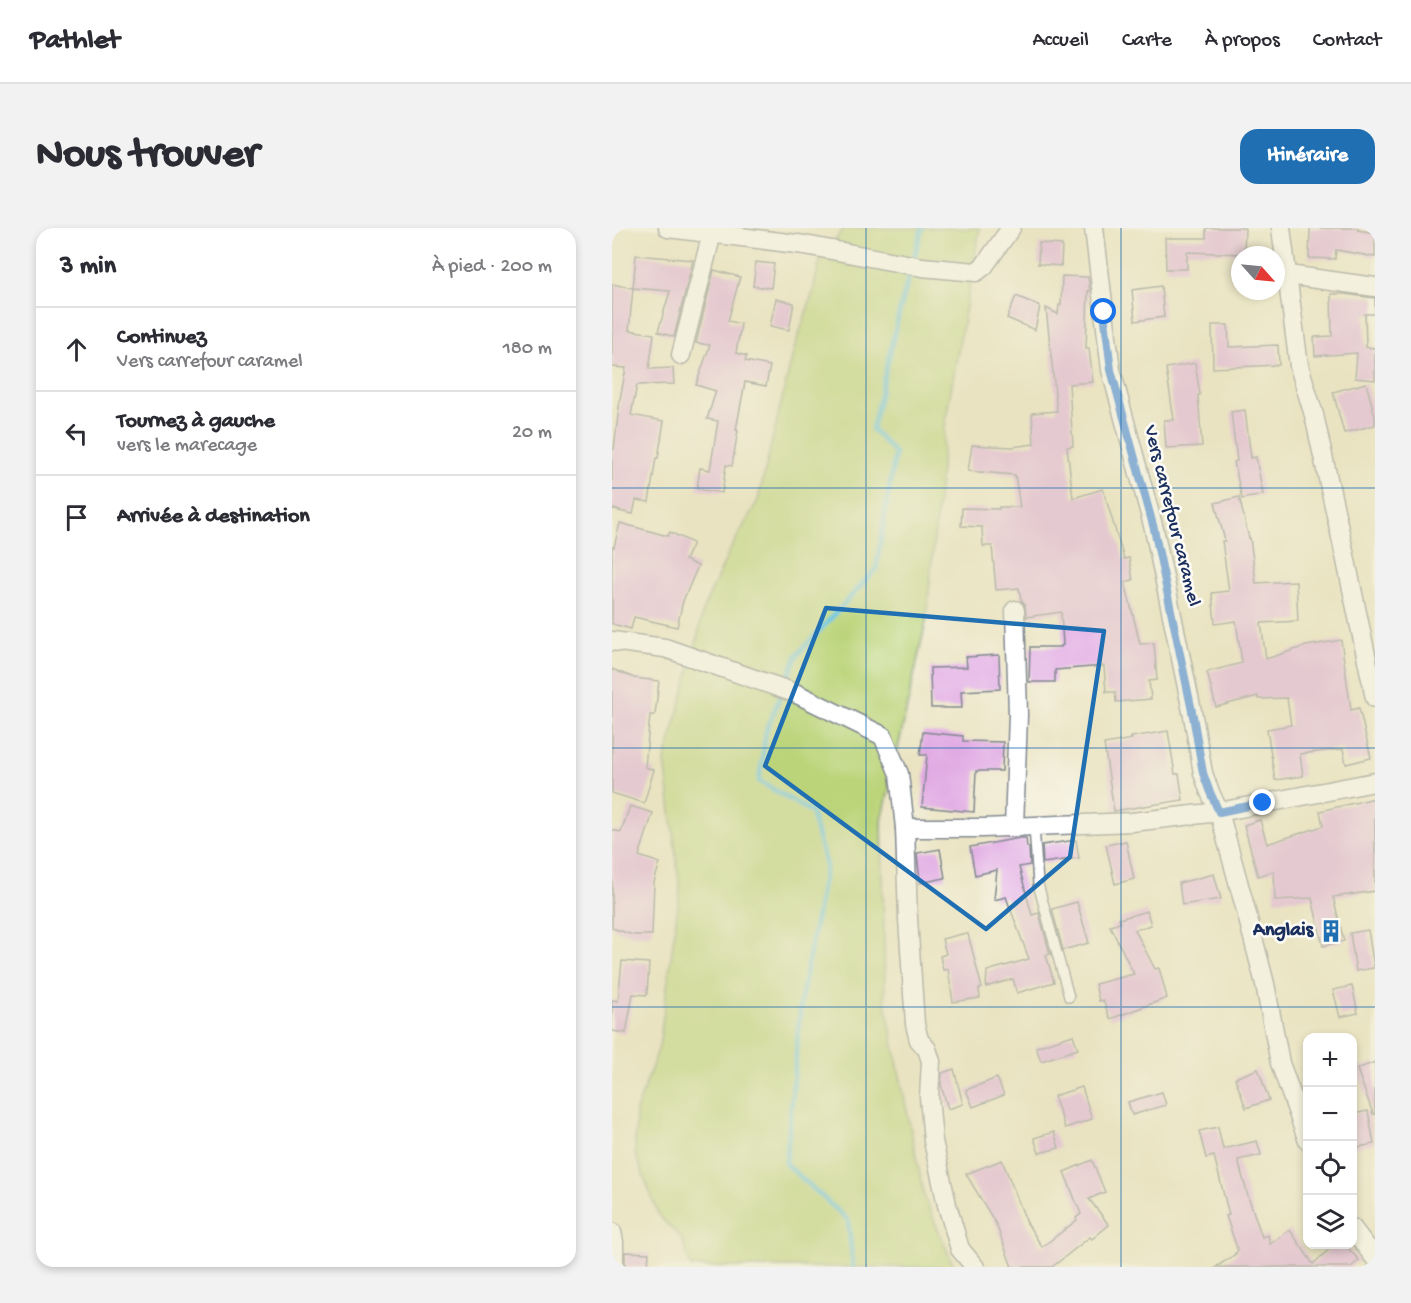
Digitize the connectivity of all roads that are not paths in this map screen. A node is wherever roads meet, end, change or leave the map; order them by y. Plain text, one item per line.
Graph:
1 (668, 228) edge
2 (1011, 228) edge
3 (1094, 228) edge
4 (1281, 228) edge
5 (712, 233) junction
6 (806, 237) edge
7 (1288, 275) junction
8 (1375, 287) edge
9 (681, 355) dead end
10 (1015, 610) dead end
11 (612, 640) edge
12 (1375, 698) edge
13 (1375, 782) edge
14 (1219, 812) junction
15 (1034, 826) junction
16 (1014, 827) junction
17 (905, 828) junction
18 (1069, 997) dead end
19 (1303, 1127) edge
20 (612, 1232) edge
21 (1357, 1233) edge
22 (1375, 1258) edge
23 (614, 1267) edge
24 (975, 1267) edge

1 - 5 street
2 - 6 street
3 - 14 street, Vers carrefour caramel
4 - 7 street
5 - 6 street
5 - 9 street
7 - 8 street
7 - 12 street
10 - 16 street
11 - 17 street
13 - 14 street
14 - 15 street
14 - 19 street, Vers carrefour caramel
15 - 16 street
15 - 18 lane
16 - 17 street
17 - 24 street
20 - 23 street
21 - 22 street

